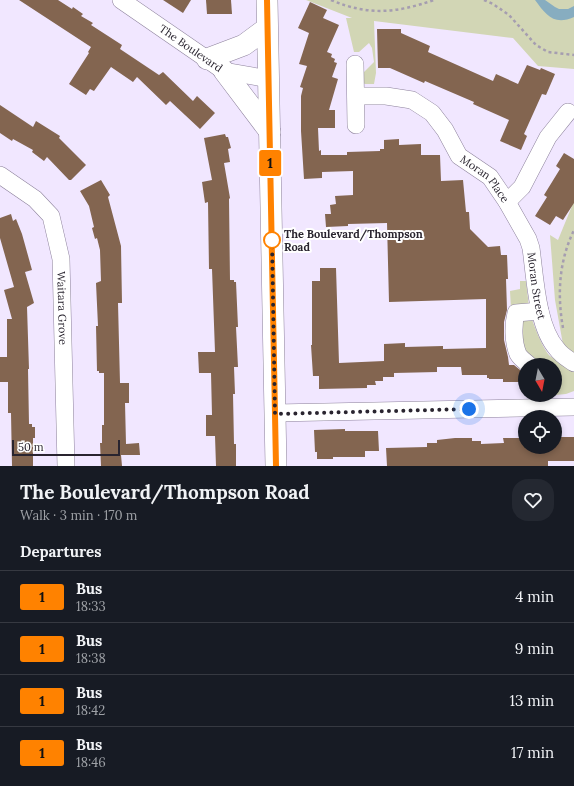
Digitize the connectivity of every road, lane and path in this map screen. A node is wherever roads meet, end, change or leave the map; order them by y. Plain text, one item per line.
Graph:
1 (121, 0) edge
2 (267, 0) edge
3 (331, 0) edge
4 (434, 0) edge
5 (484, 0) edge
6 (267, 28) junction
7 (574, 55) edge
8 (207, 59) junction
9 (355, 64) dead end
10 (224, 71) junction
11 (268, 79) junction
12 (356, 96) junction
13 (568, 112) dead end
14 (356, 125) dead end
15 (270, 132) junction
16 (0, 175) edge
17 (507, 202) junction
18 (574, 230) edge
19 (540, 311) junction
20 (565, 334) dead end
21 (522, 358) edge
22 (574, 363) edge
23 (525, 402) edge
24 (551, 402) edge
25 (574, 407) edge
26 (275, 414) junction
27 (66, 466) edge
28 (276, 466) edge

1 - 8 street, The Boulevard
2 - 6 main road
3 - 4 path
5 - 7 path
6 - 8 main road
6 - 11 main road
8 - 10 street, The Boulevard
9 - 12 street
10 - 11 street, The Boulevard
10 - 15 main road
11 - 15 main road
12 - 14 street
12 - 17 street, Moran Place
13 - 17 street, Moran Place
15 - 26 main road
16 - 27 street, Waitara Grove
17 - 19 street, Moran Street
18 - 20 path
19 - 21 street
19 - 22 street, Moran Street
23 - 26 street
24 - 25 street
26 - 28 main road

